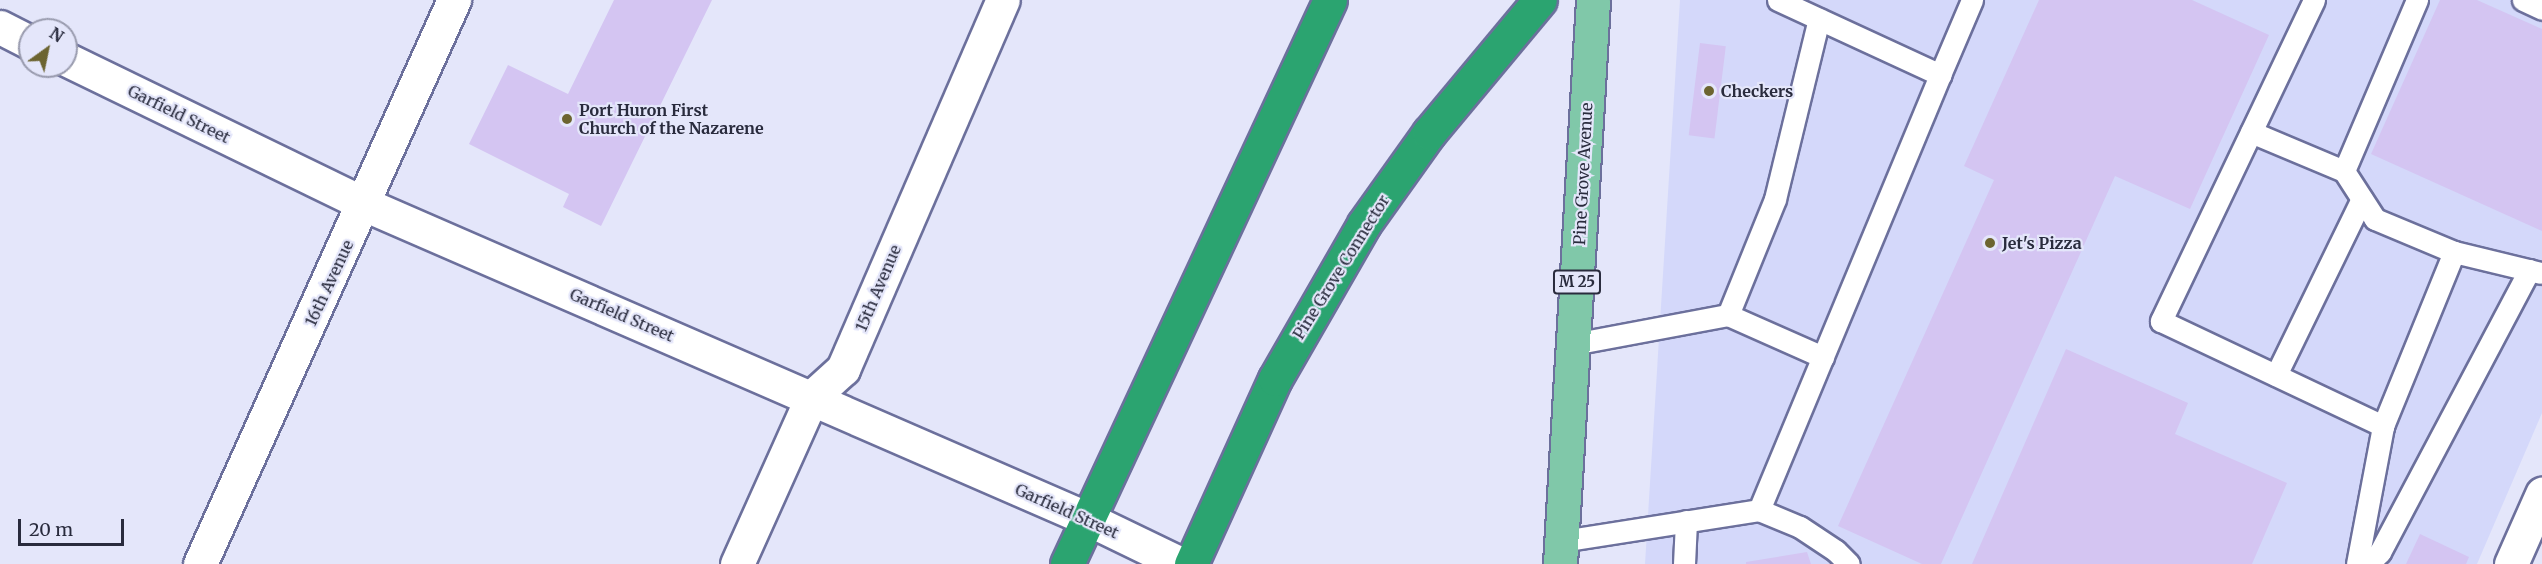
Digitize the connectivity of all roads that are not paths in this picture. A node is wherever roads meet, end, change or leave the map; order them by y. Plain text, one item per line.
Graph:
1 (454, 0) edge
2 (1003, 0) edge
3 (1330, 0) edge
4 (1540, 0) edge
5 (1593, 0) edge
6 (1778, 0) edge
7 (1972, 0) edge
8 (2314, 0) edge
9 (2417, 0) edge
10 (2523, 0) edge
11 (2542, 9) edge
12 (1819, 19) junction
13 (0, 27) edge
14 (18, 36) edge
15 (78, 65) edge
16 (1940, 75) junction
17 (2251, 132) junction
18 (2344, 171) junction
19 (2362, 199) junction
20 (364, 204) junction
21 (2454, 252) junction
22 (2536, 271) edge
23 (1728, 315) junction
24 (1573, 344) junction
25 (1823, 357) junction
26 (2276, 375) junction
27 (812, 397) junction
28 (2383, 426) junction
29 (2542, 494) edge
30 (1759, 510) junction
31 (1088, 519) junction
32 (1686, 521) junction
33 (1561, 553) edge
34 (200, 564) edge
35 (737, 564) edge
36 (1068, 564) edge
37 (1181, 564) edge
38 (1191, 564) edge
39 (1684, 564) edge
40 (1849, 564) edge
41 (2357, 564) edge
42 (2368, 564) edge
43 (2511, 564) edge

1 - 20 street, 16th Avenue
2 - 27 street, 15th Avenue
3 - 31 highway
4 - 38 highway, Pine Grove Connector
5 - 24 main road, Pine Grove Avenue / M 25
6 - 12 lane
7 - 16 lane
8 - 17 lane
9 - 18 lane
10 - 11 lane
12 - 16 lane
12 - 23 lane
13 - 14 street
15 - 20 street, Garfield Street
16 - 25 lane
17 - 18 lane
17 - 26 lane
18 - 19 lane
19 - 21 lane
19 - 26 lane
20 - 27 street, Garfield Street
20 - 34 street, 16th Avenue
21 - 22 lane
21 - 28 lane
22 - 42 lane
23 - 24 lane
23 - 25 lane
24 - 33 main road, Pine Grove Avenue / M 25
25 - 30 lane
26 - 28 lane
27 - 31 street, Garfield Street
27 - 35 street, 15th Avenue
28 - 41 lane
29 - 43 street
30 - 32 lane
30 - 40 lane
31 - 36 highway
31 - 37 street, Garfield Street
32 - 33 lane
32 - 39 lane

